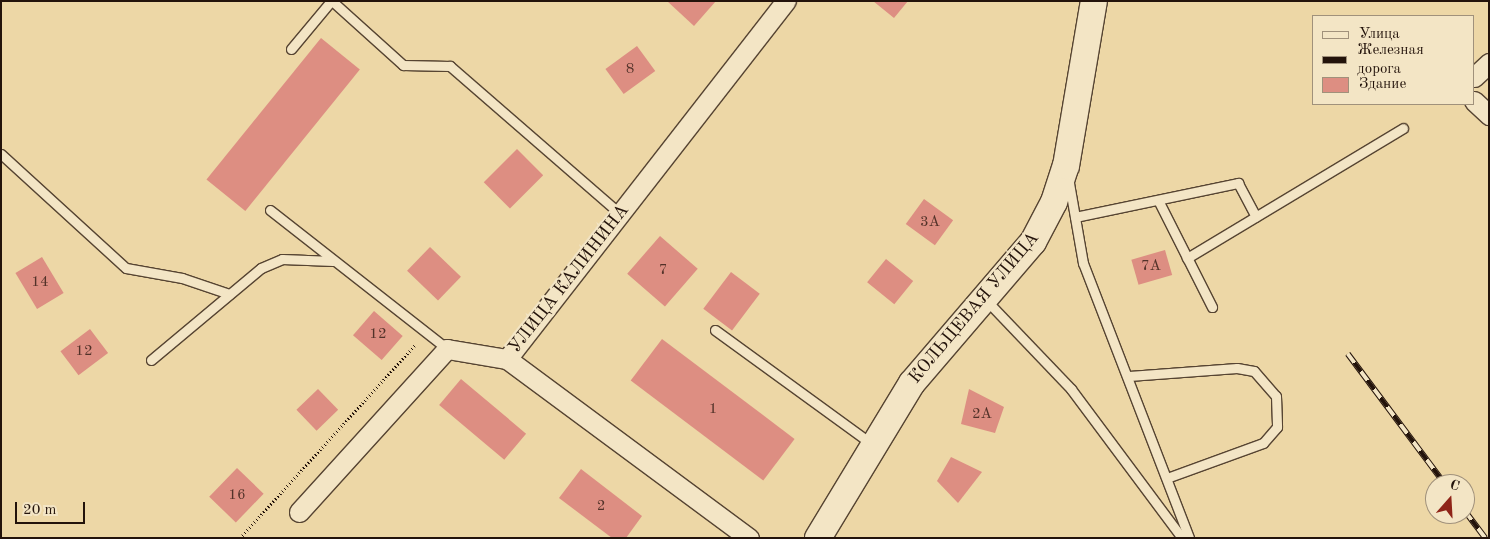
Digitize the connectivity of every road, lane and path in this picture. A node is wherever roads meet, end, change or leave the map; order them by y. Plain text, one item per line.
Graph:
1 (332, 1) edge
2 (786, 1) edge
3 (1094, 1) edge
4 (291, 49) dead end
5 (1489, 63) edge
6 (1475, 76) edge
7 (1475, 102) edge
8 (1489, 115) edge
9 (1402, 128) dead end
10 (1, 154) edge
11 (1066, 166) junction
12 (1158, 200) junction
13 (270, 210) dead end
14 (619, 213) junction
15 (1256, 217) junction
16 (1075, 218) junction
17 (1187, 258) junction
18 (333, 261) junction
19 (229, 294) junction
20 (984, 298) junction
21 (1212, 308) dead end
22 (715, 330) dead end
23 (426, 332) junction
24 (447, 349) junction
25 (507, 359) junction
26 (151, 360) dead end
27 (1129, 376) junction
28 (874, 446) junction
29 (1167, 478) junction
30 (299, 512) dead end
31 (240, 538) edge
32 (749, 538) edge
33 (818, 538) edge
34 (1182, 538) edge
35 (1189, 538) edge

1 - 4 lane
1 - 14 lane
2 - 14 street, УЛИЦА КАЛИНИНА
3 - 11 street, КОЛЬЦЕВАЯ УЛИЦА
5 - 6 street
7 - 8 street
9 - 15 lane
10 - 19 lane
11 - 16 lane
11 - 20 street, КОЛЬЦЕВАЯ УЛИЦА
12 - 15 lane
12 - 16 lane
12 - 17 lane
13 - 18 lane
14 - 25 street, УЛИЦА КАЛИНИНА
15 - 17 lane
16 - 27 lane
17 - 21 lane
18 - 19 lane
18 - 23 lane
19 - 26 lane
20 - 28 street, КОЛЬЦЕВАЯ УЛИЦА
20 - 34 lane
22 - 28 lane
23 - 24 lane
23 - 31 path
24 - 25 street, УЛИЦА КАЛИНИНА
24 - 30 street
25 - 32 street
27 - 29 lane
27 - 29 lane
28 - 33 street, КОЛЬЦЕВАЯ УЛИЦА
29 - 35 lane

